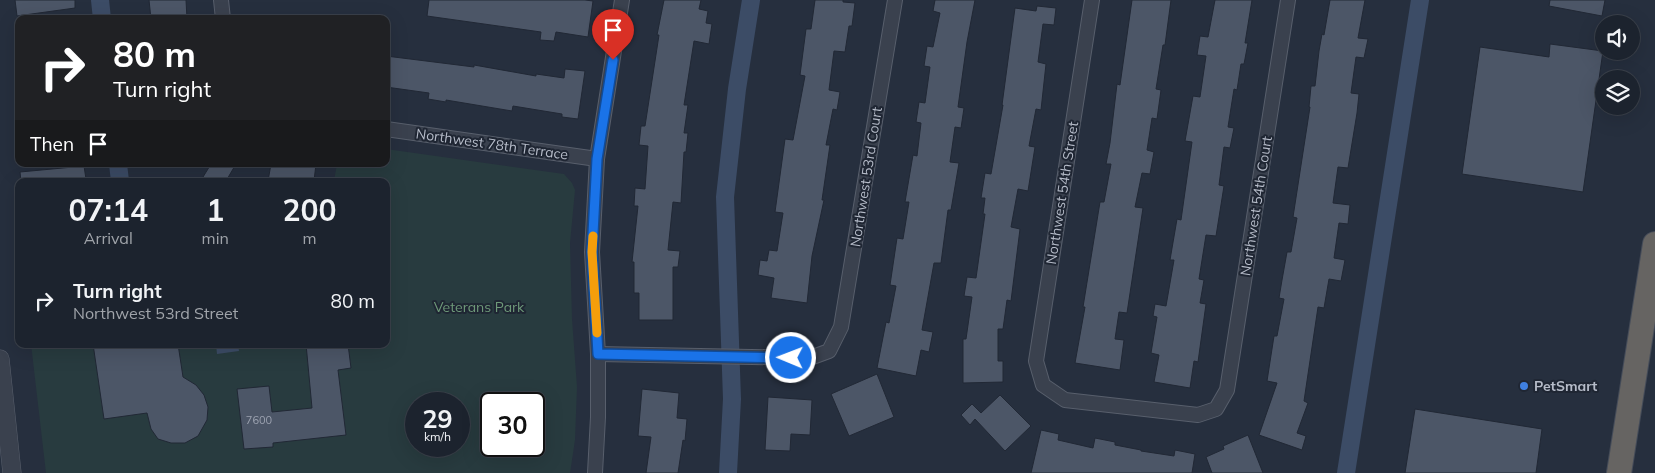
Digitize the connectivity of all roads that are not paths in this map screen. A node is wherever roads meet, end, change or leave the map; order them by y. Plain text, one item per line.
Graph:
1 (222, 0) edge
2 (622, 0) edge
3 (895, 0) edge
4 (1092, 0) edge
5 (1288, 0) edge
6 (224, 15) edge
7 (390, 130) edge
8 (597, 159) junction
9 (1655, 244) edge
10 (1650, 305) edge
11 (598, 354) junction
12 (0, 359) edge
13 (1216, 409) joint
14 (12, 473) edge
15 (595, 473) edge
16 (1620, 473) edge

1 - 6 street
2 - 8 street
3 - 11 street, Northwest 53rd Court
4 - 13 street, Northwest 54th Street
5 - 13 street, Northwest 54th Court
7 - 8 street, Northwest 78th Terrace
8 - 11 street
9 - 10 highway
10 - 16 highway
11 - 15 street
12 - 14 street

